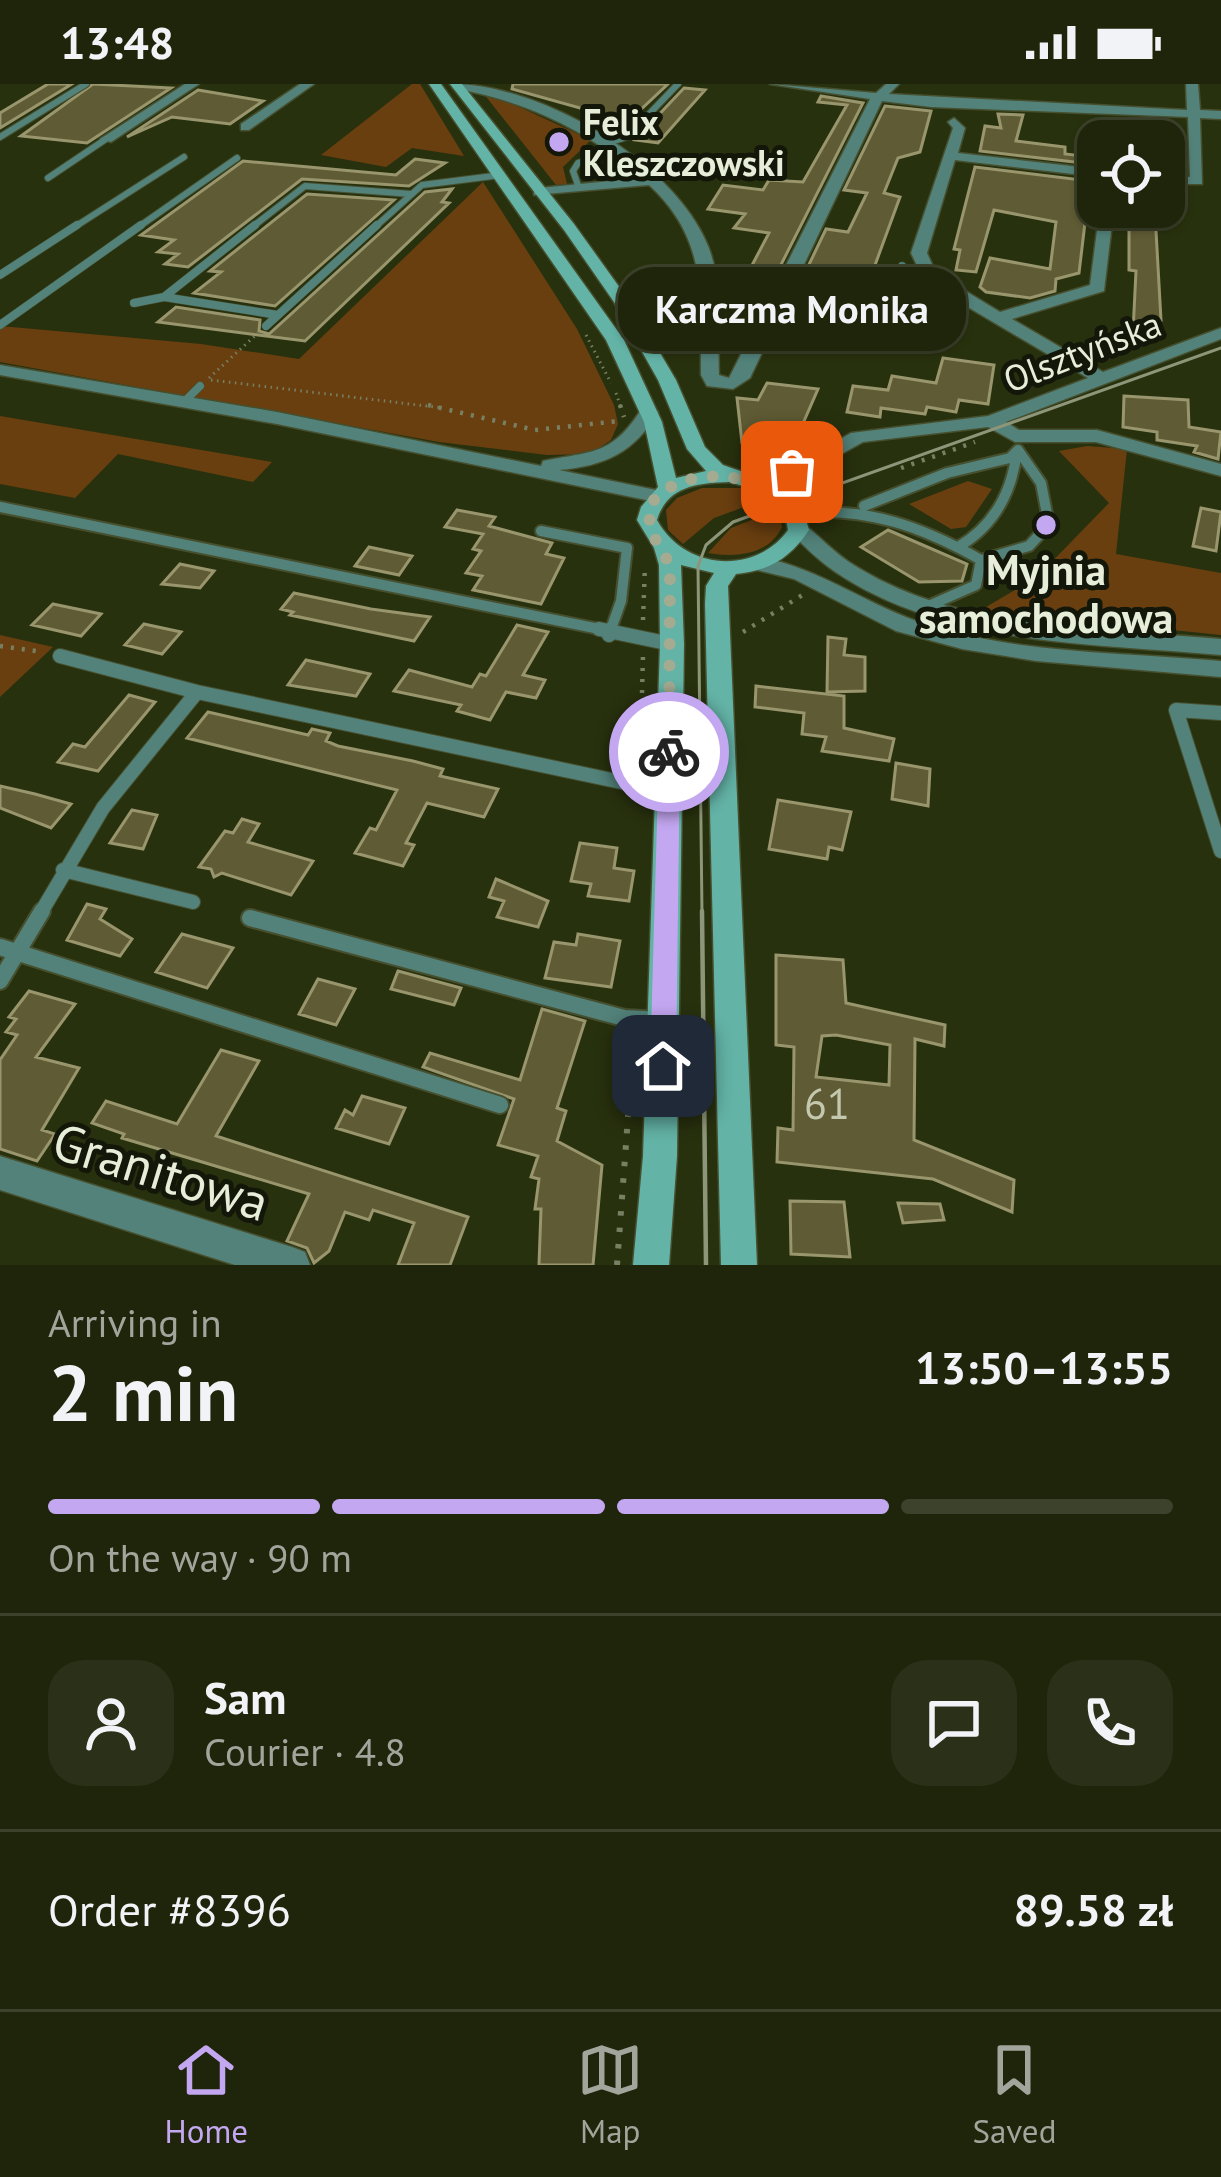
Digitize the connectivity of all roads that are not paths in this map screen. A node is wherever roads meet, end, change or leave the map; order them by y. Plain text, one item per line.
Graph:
1 (86, 84) edge
2 (193, 84) edge
3 (308, 84) edge
4 (435, 84) edge
5 (678, 84) edge
6 (776, 84) edge
7 (893, 84) edge
8 (974, 84) edge
9 (1192, 84) edge
10 (456, 85) edge
11 (877, 97) junction
12 (978, 103) junction
13 (1195, 113) junction
14 (1221, 115) edge
15 (954, 122) dead end
16 (245, 127) dead end
17 (0, 137) edge
18 (106, 139) joint
19 (611, 148) junction
20 (951, 156) junction
21 (184, 157) dead end
22 (237, 158) dead end
23 (1077, 171) edge
24 (436, 172) dead end
25 (501, 176) junction
26 (48, 178) dead end
27 (464, 180) junction
28 (651, 181) junction
29 (1185, 181) edge
30 (579, 188) junction
31 (539, 192) junction
32 (411, 194) junction
33 (1105, 228) edge
34 (902, 266) dead end
35 (0, 274) edge
36 (944, 287) junction
37 (893, 292) junction
38 (164, 297) junction
39 (134, 303) dead end
40 (278, 314) junction
41 (998, 319) junction
42 (0, 325) edge
43 (266, 326) road end
44 (880, 333) dead end
45 (1221, 333) edge
46 (0, 370) edge
47 (1099, 377) junction
48 (200, 386) dead end
49 (184, 401) junction
50 (649, 412) junction
51 (991, 421) junction
52 (1017, 443) junction
53 (517, 466) junction
54 (1221, 470) edge
55 (730, 476) junction
56 (768, 487) junction
57 (662, 492) junction
58 (0, 507) edge
59 (845, 509) junction
60 (1047, 514) dead end
61 (798, 522) junction
62 (541, 531) dead end
63 (1040, 533) dead end
64 (958, 547) junction
65 (664, 549) junction
66 (981, 560) junction
67 (757, 563) junction
68 (729, 567) junction
69 (926, 607) junction
70 (609, 635) junction
71 (658, 643) junction
72 (1221, 646) edge
73 (60, 656) road end
74 (1221, 669) edge
75 (196, 692) junction
76 (1221, 713) edge
77 (654, 786) junction
78 (1217, 827) edge
79 (1221, 851) edge
80 (64, 870) junction
81 (193, 902) dead end
82 (250, 917) dead end
83 (8, 949) edge
84 (0, 980) edge
85 (649, 1020) junction
86 (500, 1105) dead end
87 (0, 1173) edge
88 (292, 1265) edge
89 (651, 1265) edge
90 (739, 1265) edge

1 - 17 lane
2 - 18 street
3 - 16 street
4 - 25 main road
5 - 19 lane
6 - 11 street
7 - 11 street
8 - 12 street
9 - 13 street
10 - 19 street
10 - 31 main road
11 - 12 street
11 - 28 street
12 - 13 street
13 - 14 street
13 - 29 street
15 - 20 street
18 - 26 lane
19 - 28 street
19 - 30 lane
20 - 23 street
20 - 36 street
21 - 35 lane
22 - 42 lane
24 - 27 lane
25 - 27 lane
25 - 50 main road
27 - 32 lane
28 - 30 street
30 - 31 street
31 - 55 main road
32 - 38 lane
32 - 40 lane
33 - 41 street
34 - 37 lane
36 - 37 lane
36 - 41 street
37 - 44 lane
38 - 39 lane
38 - 40 lane
40 - 43 lane
41 - 47 street
45 - 47 street, Olsztyńska
46 - 49 street
47 - 51 street, Olsztyńska
48 - 49 lane
49 - 53 street
50 - 53 street
50 - 57 main road
51 - 52 street
51 - 56 street, Olsztyńska
52 - 54 street
52 - 59 lane
52 - 60 lane
52 - 64 lane
53 - 57 street
55 - 56 main road
55 - 57 main road
56 - 61 main road
57 - 65 main road
58 - 70 lane
59 - 61 lane
59 - 64 lane
61 - 67 main road
61 - 69 street
62 - 70 lane
63 - 66 lane
64 - 66 lane
65 - 68 main road
65 - 71 main road
66 - 69 lane
67 - 68 main road
67 - 74 street
68 - 90 main road
69 - 72 street
70 - 71 lane
71 - 77 main road
73 - 75 lane
75 - 77 lane
75 - 80 lane
76 - 78 lane
77 - 85 main road
78 - 79 lane
80 - 81 lane
80 - 83 lane
82 - 85 lane
83 - 84 lane
83 - 86 lane
85 - 89 main road
87 - 88 street, Granitowa

